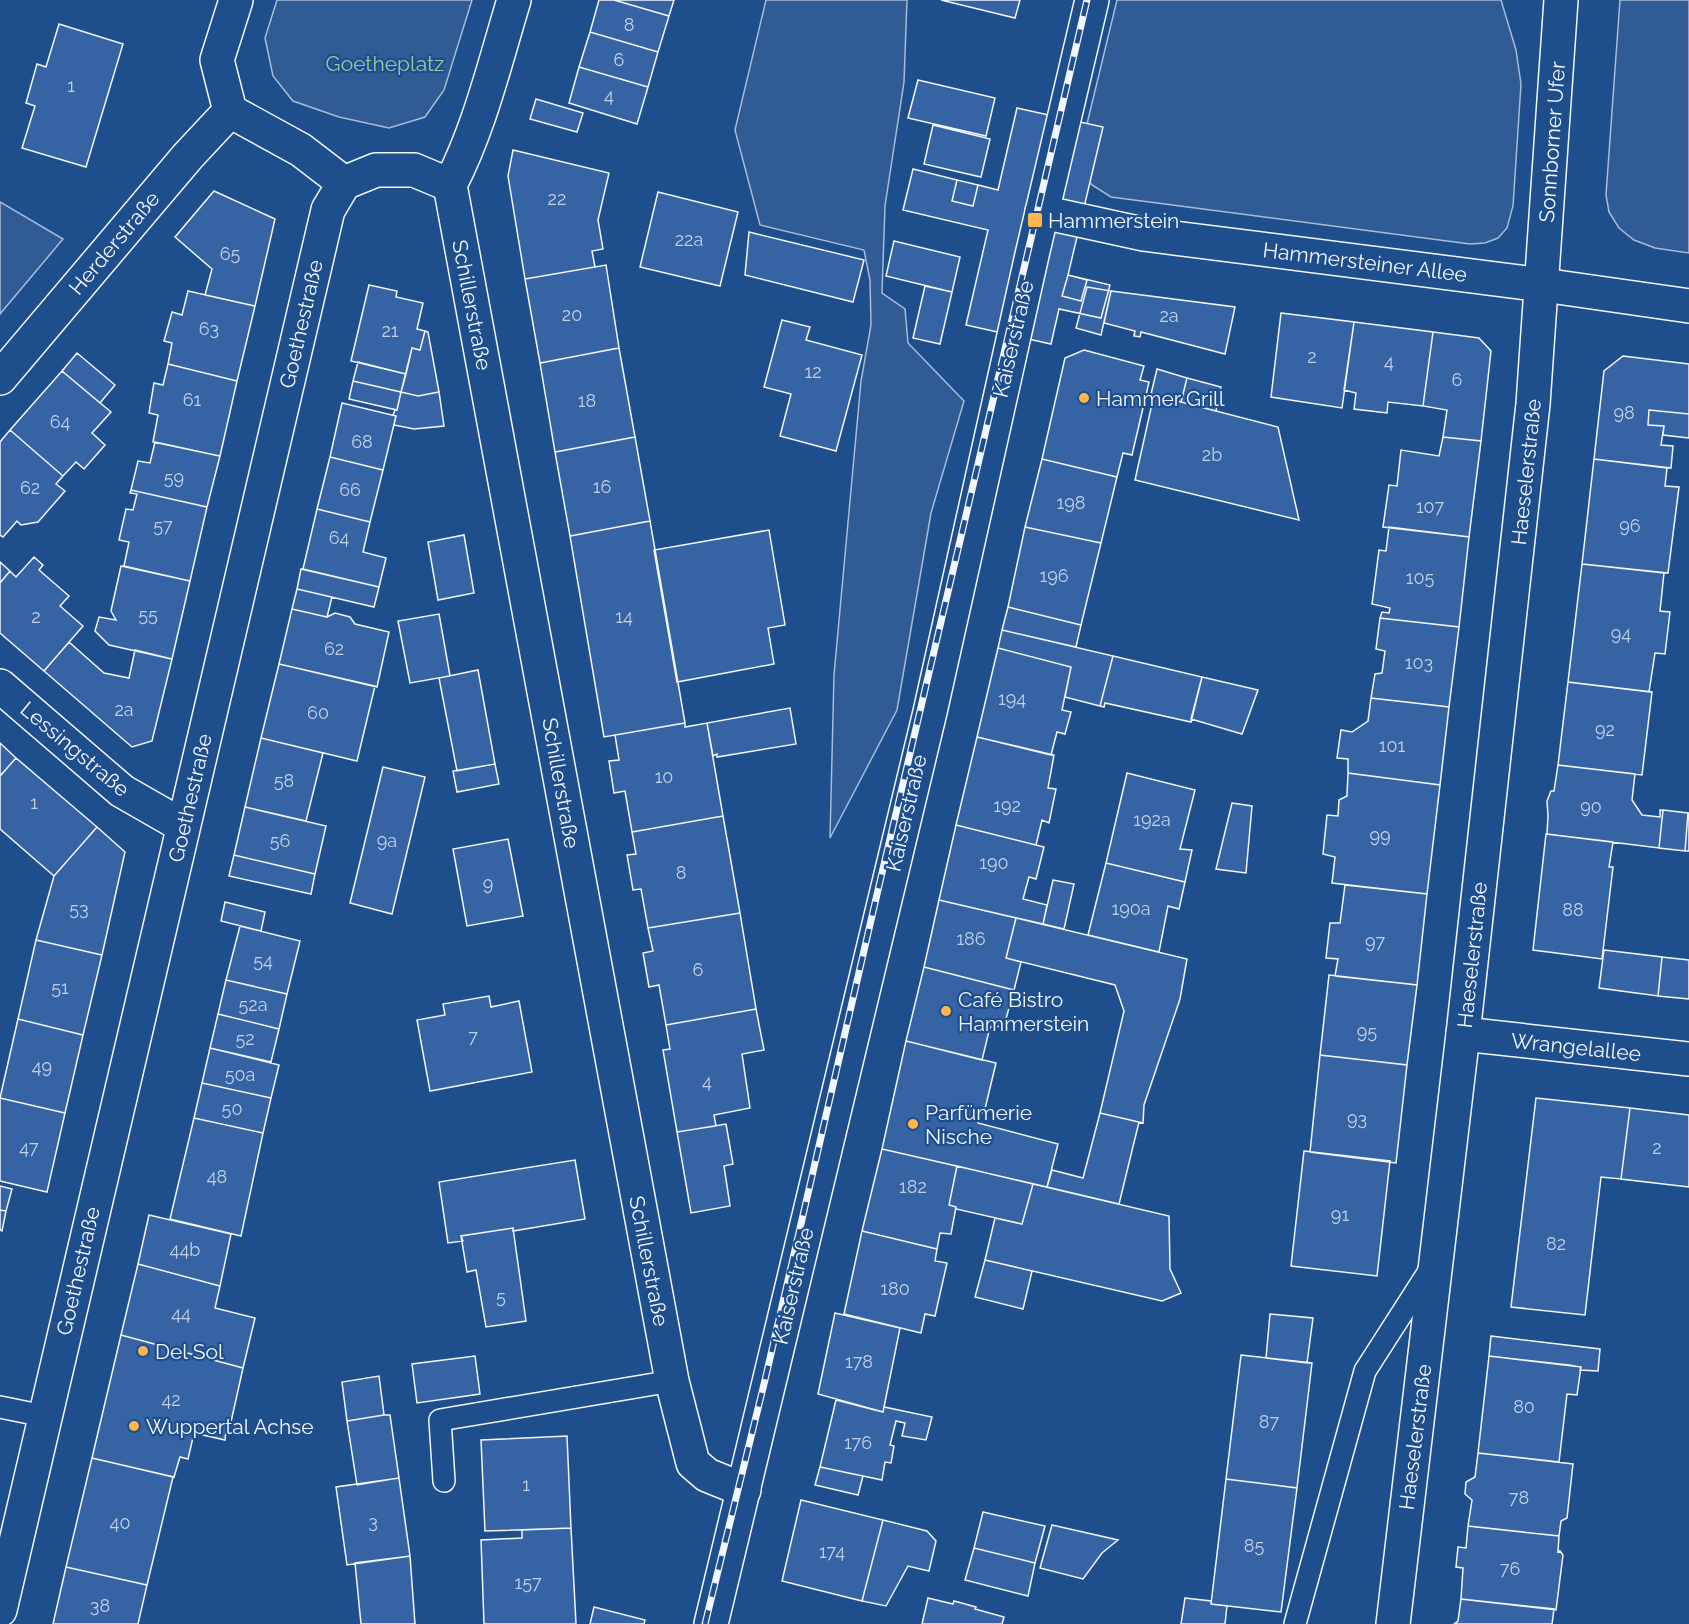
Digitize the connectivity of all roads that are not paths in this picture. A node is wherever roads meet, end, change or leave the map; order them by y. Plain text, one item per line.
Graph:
1 (236, 0) edge
2 (514, 0) edge
3 (1092, 0) edge
4 (1556, 5) edge
5 (230, 111) junction
6 (344, 183) junction
7 (450, 185) junction
8 (1042, 212) junction
9 (1543, 285) junction
10 (1689, 306) edge
11 (0, 378) edge
12 (0, 686) edge
13 (183, 826) junction
14 (1463, 1034) junction
15 (1689, 1059) edge
16 (1436, 1260) junction
17 (672, 1381) junction
18 (0, 1407) edge
19 (44, 1416) junction
20 (444, 1481) dead end
21 (744, 1490) junction
22 (0, 1610) edge
23 (711, 1624) edge
24 (1295, 1624) edge
25 (1393, 1624) edge

1 - 5 street
2 - 7 street
3 - 8 street, Kaiserstraße
4 - 9 street, Sonnborner Ufer
5 - 6 street
5 - 11 street, Herderstraße
6 - 7 street
6 - 13 street, Goethestraße
7 - 17 street, Schillerstraße
8 - 9 street, Hammersteiner Allee
8 - 21 street, Kaiserstraße
9 - 10 street, Hammersteiner Allee
9 - 14 street, Haeselerstraße
12 - 13 street, Lessingstraße
13 - 19 street, Goethestraße
14 - 15 street, Wrangelallee
14 - 16 street, Haeselerstraße
16 - 24 lane
16 - 25 street, Haeselerstraße
17 - 20 lane
17 - 21 street, Schillerstraße
18 - 19 lane
19 - 22 street, Goethestraße
21 - 23 street, Kaiserstraße

